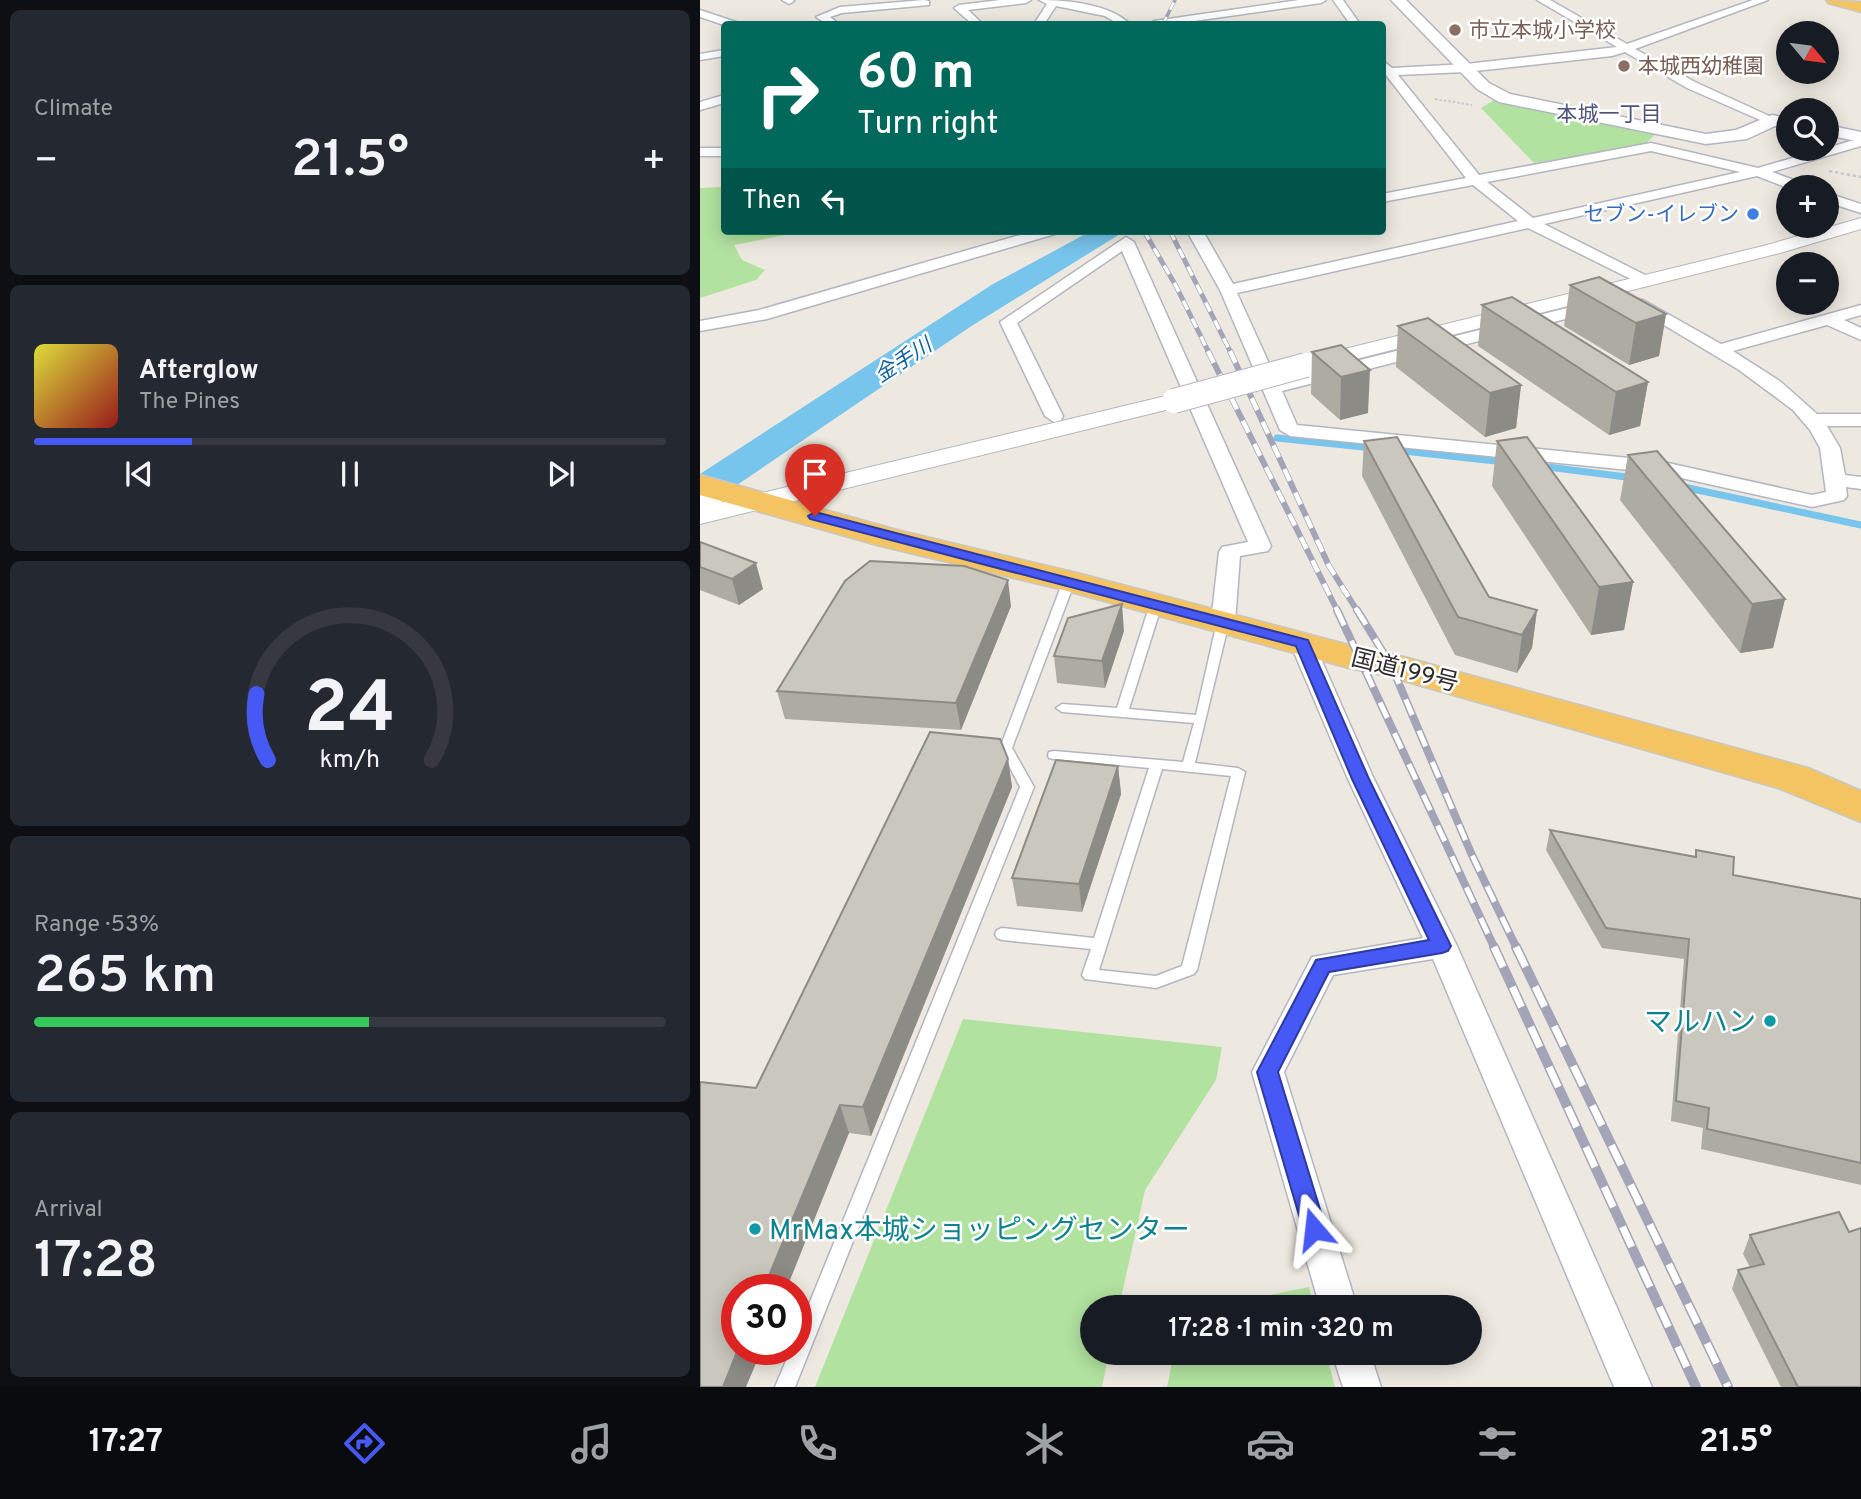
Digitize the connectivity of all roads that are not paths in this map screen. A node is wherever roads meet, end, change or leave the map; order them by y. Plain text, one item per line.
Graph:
1 (1026, 0) edge
2 (1232, 0) edge
3 (1314, 0) edge
4 (1338, 0) edge
5 (1398, 0) edge
6 (1542, 0) edge
7 (1763, 0) edge
8 (1834, 0) edge
9 (1854, 0) edge
10 (1049, 2) edge
11 (925, 3) dead end
12 (1861, 5) edge
13 (700, 13) edge
14 (1219, 19) edge
15 (723, 21) edge
16 (828, 21) edge
17 (974, 21) edge
18 (1040, 21) edge
19 (1119, 21) edge
20 (1185, 21) edge
21 (1353, 21) edge
22 (1625, 49) junction
23 (721, 54) edge
24 (700, 60) edge
25 (721, 63) edge
26 (1466, 68) junction
27 (1386, 69) edge
28 (1386, 70) edge
29 (721, 100) edge
30 (700, 106) edge
31 (1776, 119) edge
32 (1776, 123) edge
33 (1670, 133) junction
34 (1839, 134) edge
35 (1861, 140) edge
36 (1651, 147) junction
37 (700, 152) edge
38 (721, 152) edge
39 (1758, 172) junction
40 (1776, 178) edge
41 (1475, 180) junction
42 (1386, 197) edge
43 (1839, 202) edge
44 (1861, 211) edge
45 (1839, 219) edge
46 (1529, 222) junction
47 (1861, 223) edge
48 (1004, 235) edge
49 (1034, 235) edge
50 (1203, 235) edge
51 (1778, 238) edge
52 (1013, 240) junction
53 (1637, 277) junction
54 (1228, 290) junction
55 (1620, 294) junction
56 (1861, 310) edge
57 (1829, 319) junction
58 (700, 326) edge
59 (1861, 335) edge
60 (1717, 350) junction
61 (1301, 361) junction
62 (1271, 388) junction
63 (1170, 396) junction
64 (1054, 416) junction
65 (1861, 420) edge
66 (1812, 421) junction
67 (1835, 480) junction
68 (1861, 483) edge
69 (716, 504) edge
70 (1069, 581) junction
71 (1156, 604) junction
72 (1223, 622) junction
73 (1302, 643) junction
74 (1062, 708) dead end
75 (1122, 712) junction
76 (1201, 720) junction
77 (1054, 755) dead end
78 (1157, 765) junction
79 (1188, 767) junction
80 (1861, 807) edge
81 (1002, 933) dead end
82 (1100, 944) junction
83 (1442, 946) junction
84 (1334, 1295) edge
85 (1355, 1365) edge
86 (785, 1387) edge
87 (1362, 1387) edge
88 (1633, 1387) edge

1 - 17 street
2 - 14 street
3 - 14 street
4 - 21 street
5 - 26 main road
6 - 22 street
7 - 22 street
8 - 12 highway
9 - 12 highway
10 - 18 street
10 - 19 street
11 - 16 street
13 - 15 street
14 - 20 street
22 - 26 street
22 - 31 street
23 - 24 street
24 - 25 street
26 - 27 street
26 - 33 main road
28 - 41 street
29 - 30 street
32 - 33 main road
33 - 36 street
34 - 35 main road
35 - 39 street
36 - 39 street
36 - 41 street
37 - 38 street
39 - 40 street
39 - 46 street
41 - 42 street
41 - 46 street
43 - 44 street
44 - 45 street
46 - 53 street
46 - 54 street
47 - 53 street
48 - 52 street
49 - 52 street
50 - 54 street
51 - 53 street
52 - 58 street
53 - 55 street
53 - 61 street
54 - 62 street
55 - 60 street
55 - 61 street
55 - 62 street
56 - 57 street
57 - 59 street
57 - 60 street
60 - 66 street
61 - 63 street, bridge
62 - 67 street
63 - 64 street
63 - 69 street
64 - 69 street
64 - 72 street
65 - 66 street
66 - 67 street
67 - 68 street
69 - 70 highway, 国道199号
70 - 71 highway, 国道199号
70 - 86 lane
71 - 72 highway, 国道199号
71 - 75 lane
72 - 73 highway, 国道199号
72 - 76 lane
73 - 80 highway, 国道199号
73 - 83 street
74 - 75 lane
75 - 76 lane
76 - 79 lane
77 - 78 lane
78 - 79 lane
78 - 82 lane
79 - 82 lane
81 - 82 lane
83 - 84 street
83 - 88 street
85 - 87 street

